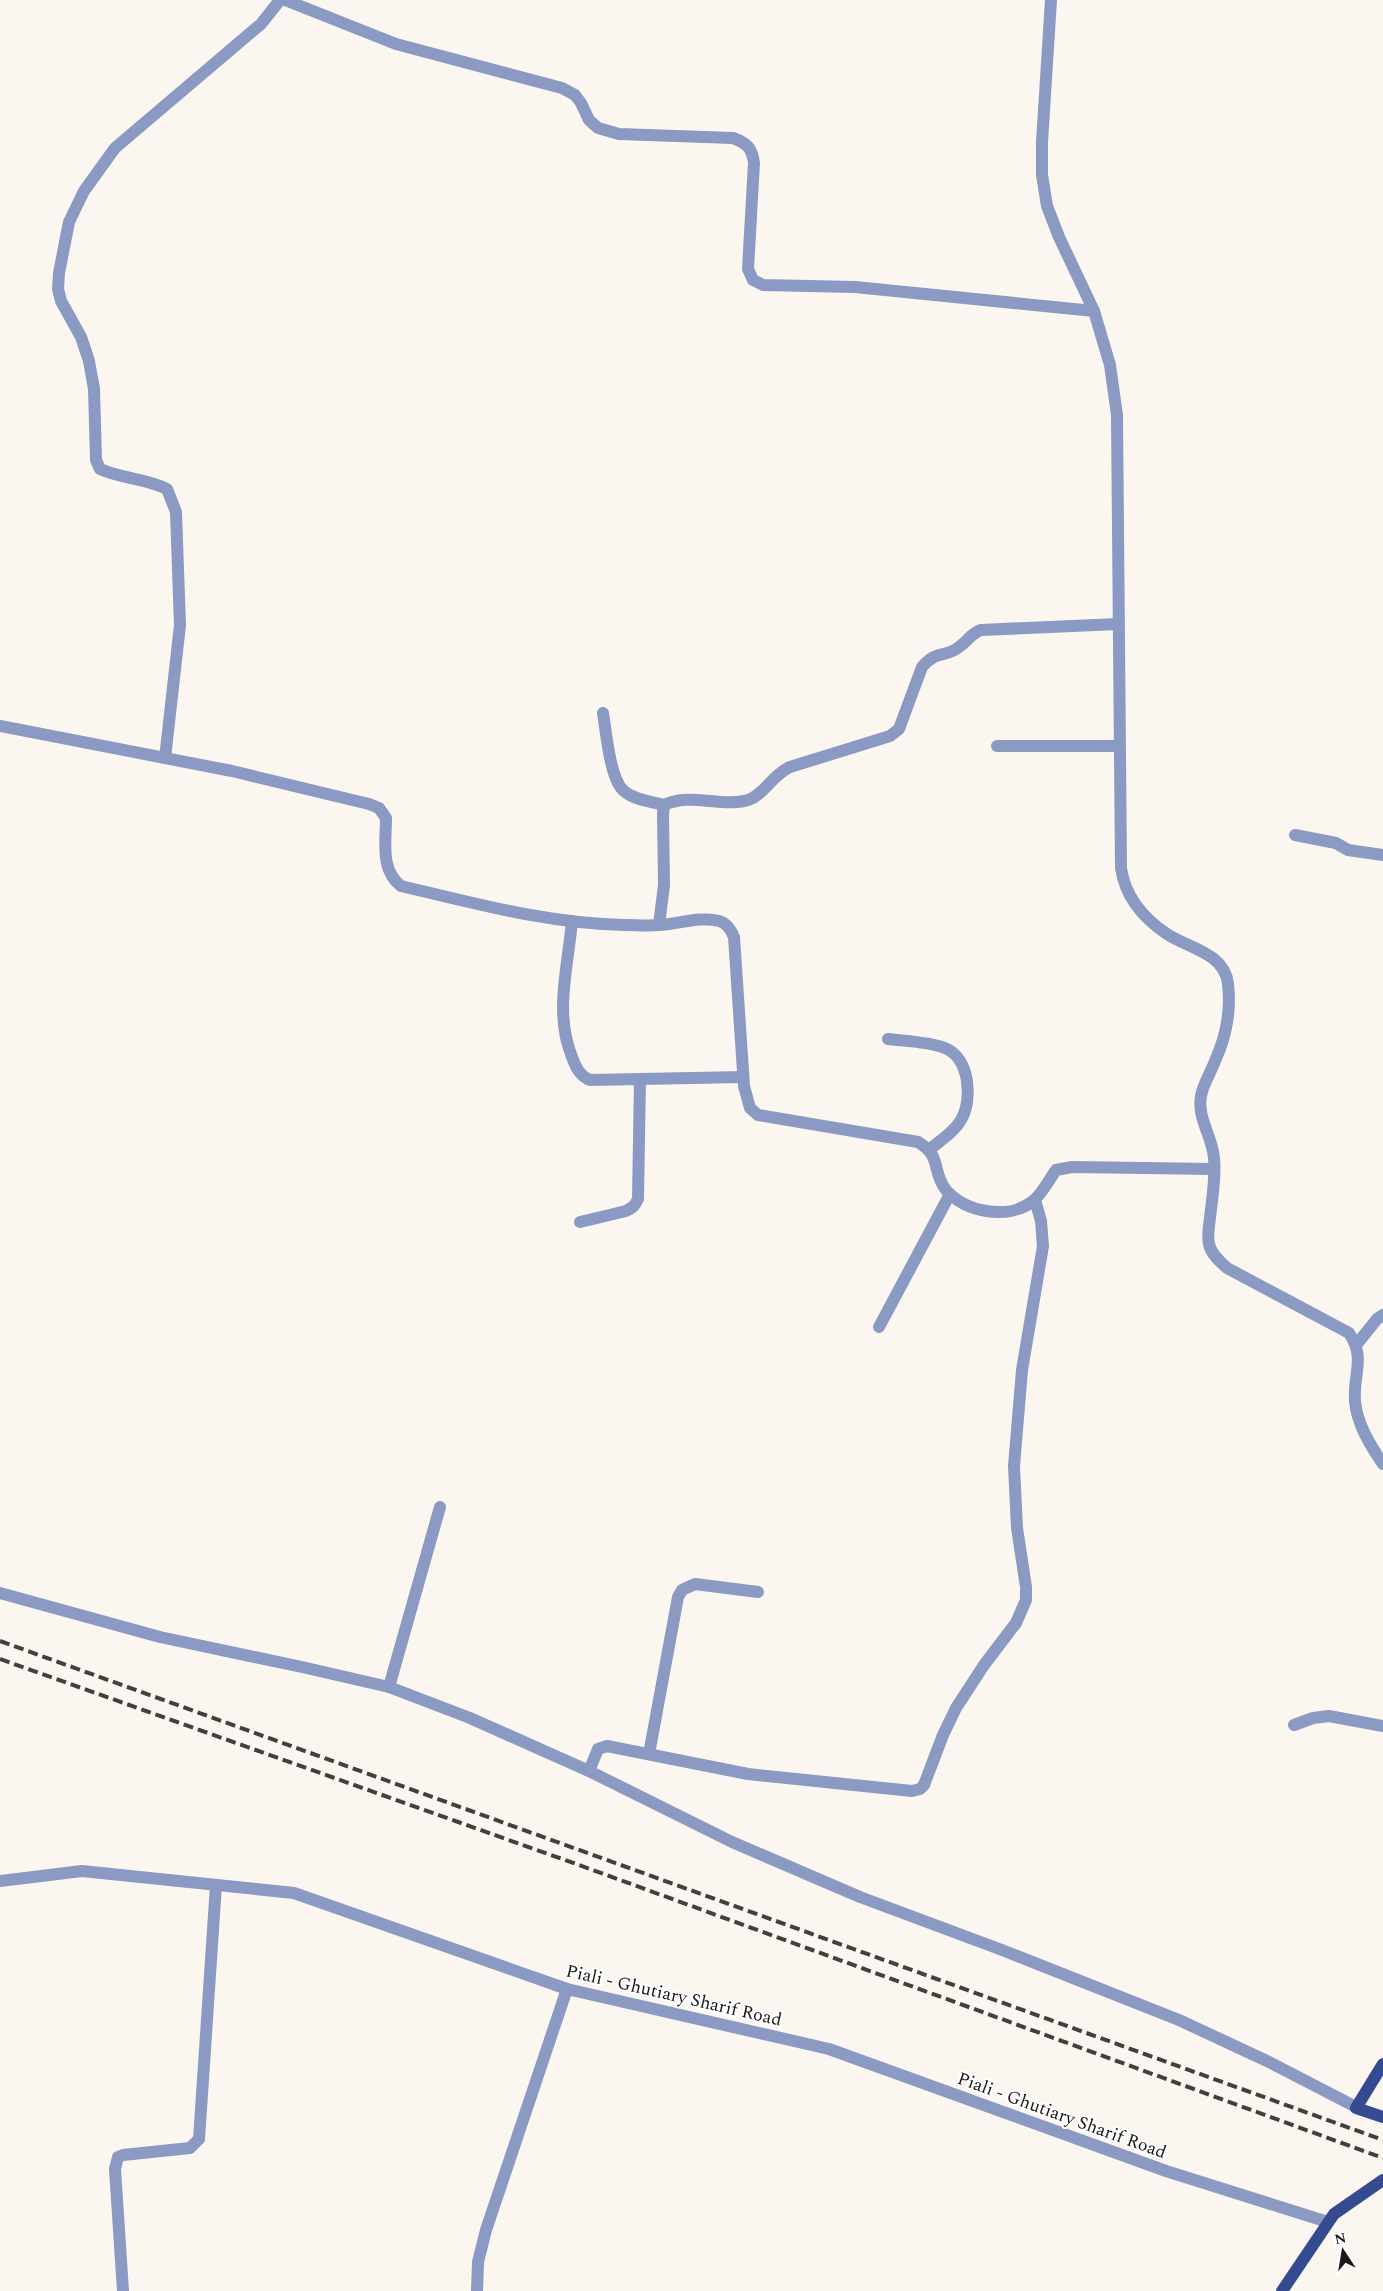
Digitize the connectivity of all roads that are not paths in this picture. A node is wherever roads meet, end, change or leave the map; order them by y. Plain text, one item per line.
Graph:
1 (280, 0) edge
2 (285, 0) edge
3 (1051, 0) edge
4 (1094, 311) junction
5 (1118, 624) junction
6 (603, 713) dead end
7 (0, 726) edge
8 (997, 746) dead end
9 (1119, 746) junction
10 (165, 758) junction
11 (664, 805) junction
12 (1294, 836) dead end
13 (1383, 855) edge
14 (572, 921) junction
15 (659, 925) junction
16 (888, 1039) dead end
17 (743, 1077) junction
18 (640, 1079) junction
19 (930, 1149) junction
20 (1214, 1169) junction
21 (950, 1194) junction
22 (1035, 1200) junction
23 (580, 1222) dead end
24 (1383, 1315) edge
25 (878, 1327) dead end
26 (1357, 1344) junction
27 (1383, 1464) edge
28 (440, 1507) dead end
29 (758, 1592) dead end
30 (0, 1593) edge
31 (389, 1687) junction
32 (1294, 1725) dead end
33 (1383, 1726) edge
34 (648, 1754) junction
35 (589, 1771) junction
36 (0, 1880) edge
37 (216, 1885) junction
38 (572, 1991) junction
39 (1383, 2064) edge
40 (1356, 2107) junction
41 (1383, 2117) edge
42 (1383, 2180) edge
43 (1328, 2222) junction
44 (123, 2291) edge
45 (477, 2291) edge
46 (1282, 2291) edge

1 - 10 street
2 - 4 street
3 - 4 street
4 - 5 street
5 - 9 street
5 - 11 street
6 - 11 street
7 - 10 street
8 - 9 street
9 - 20 street
10 - 14 street
11 - 15 street
12 - 13 street
14 - 15 street
14 - 18 street
15 - 17 street
16 - 19 street
17 - 18 street
17 - 19 street
18 - 23 street
19 - 21 street
20 - 22 street
20 - 26 street
21 - 22 street
21 - 25 street
22 - 34 street
24 - 26 street
26 - 27 street
28 - 31 street
29 - 34 street
30 - 31 street
31 - 35 street
32 - 33 street
34 - 35 street
35 - 40 street
36 - 37 street, Piali - Ghutiary Sharif Road
37 - 38 street, Piali - Ghutiary Sharif Road
37 - 44 street
38 - 43 street, Piali - Ghutiary Sharif Road
38 - 45 street
39 - 40 main road
40 - 41 main road
42 - 43 main road
43 - 46 main road

